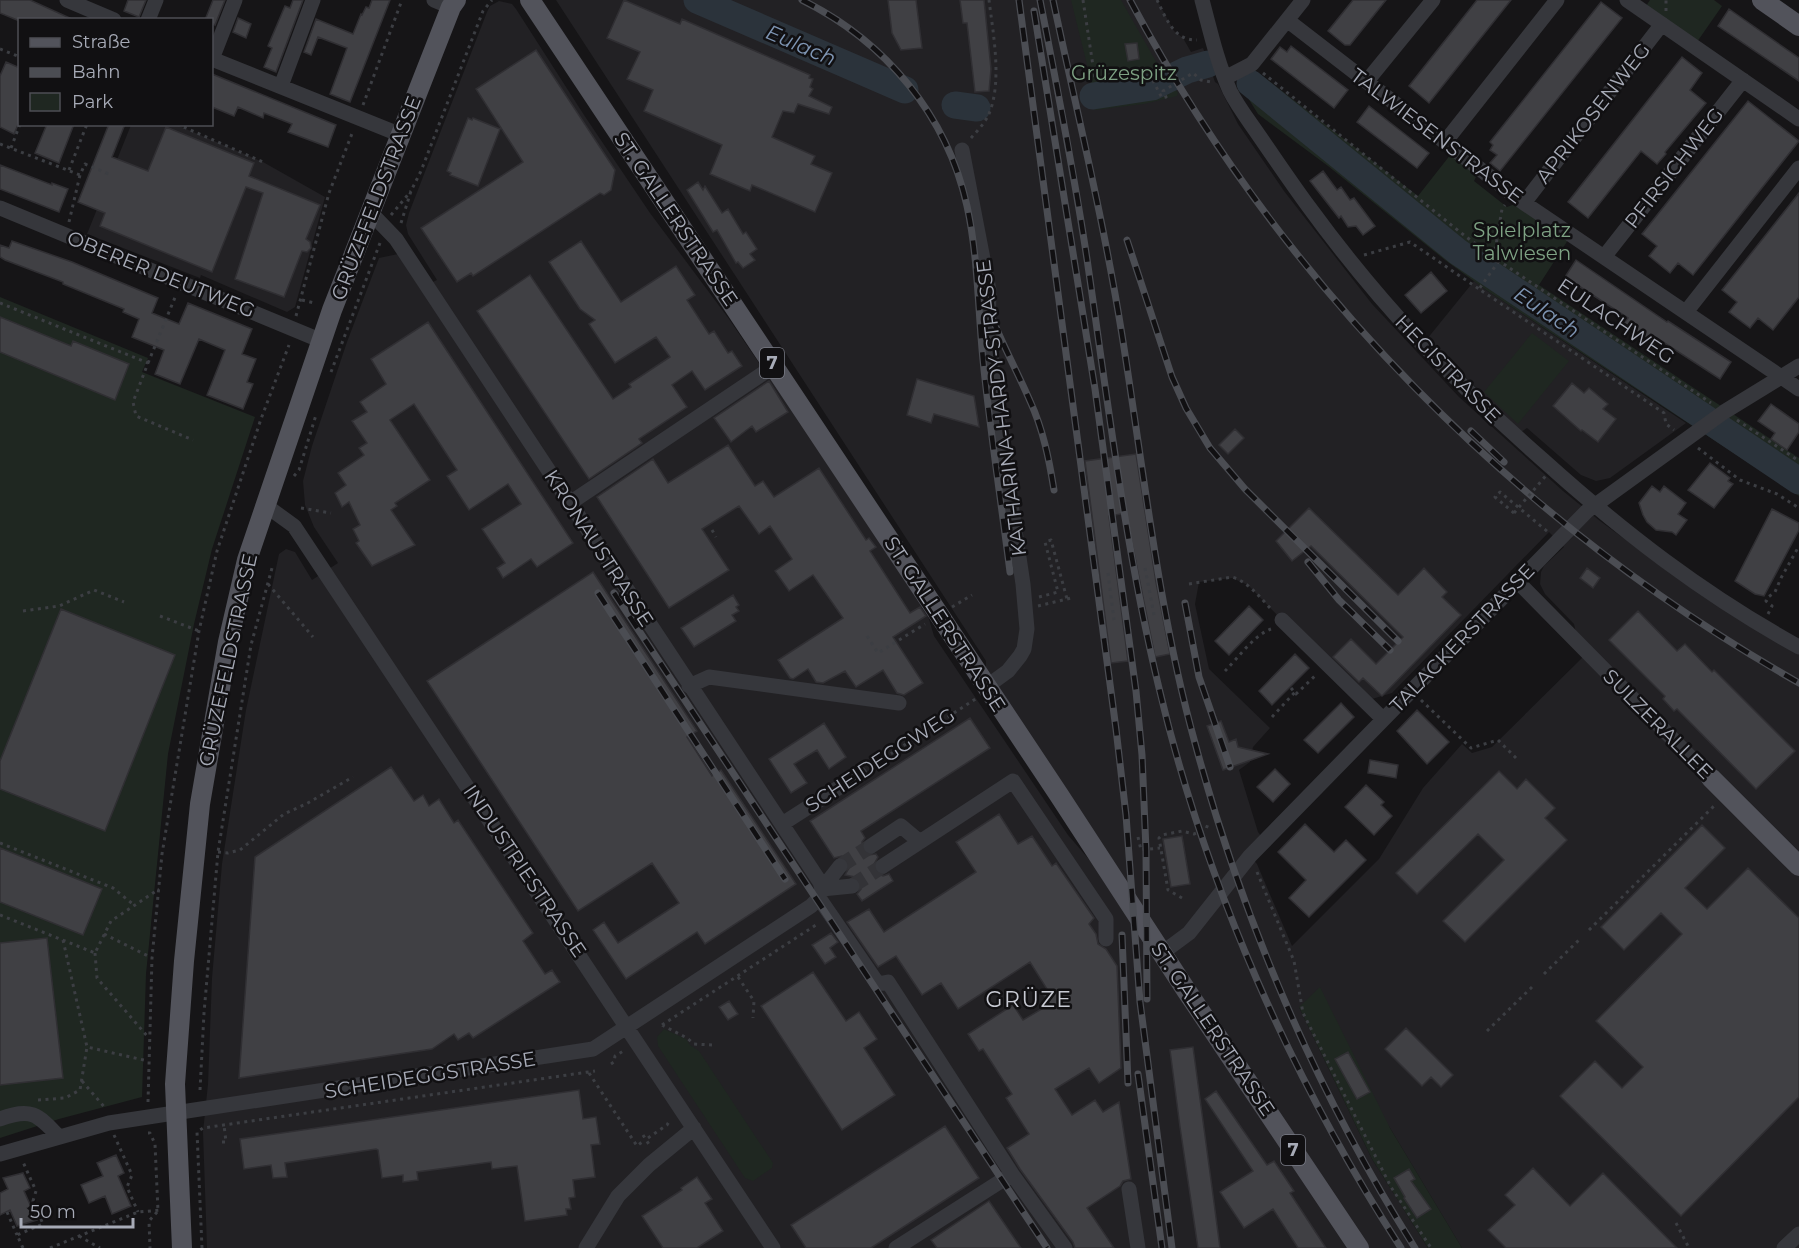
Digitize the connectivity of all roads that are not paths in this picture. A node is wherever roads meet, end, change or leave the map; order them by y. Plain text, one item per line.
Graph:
1 (156, 0) edge
2 (235, 0) edge
3 (313, 0) edge
4 (530, 0) edge
5 (1202, 0) edge
6 (1303, 0) edge
7 (1433, 0) edge
8 (1557, 0) edge
9 (1627, 0) edge
10 (1762, 0) edge
11 (72, 1) edge
12 (447, 2) edge
13 (110, 18) edge
14 (149, 18) edge
15 (1287, 20) junction
16 (1662, 24) junction
17 (1799, 26) edge
18 (213, 56) edge
19 (213, 59) edge
20 (1225, 78) junction
21 (1743, 80) junction
22 (1366, 81) junction
23 (281, 86) junction
24 (1799, 119) edge
25 (401, 135) junction
26 (1445, 142) junction
27 (962, 150) road end
28 (1799, 168) edge
29 (1519, 198) junction
30 (0, 208) edge
31 (370, 212) junction
32 (1604, 257) junction
33 (1686, 312) junction
34 (322, 341) junction
35 (774, 366) junction
36 (1799, 366) edge
37 (1781, 376) junction
38 (1799, 389) edge
39 (570, 503) junction
40 (265, 505) junction
41 (1594, 506) junction
42 (1518, 582) junction
43 (1282, 620) road end
44 (1799, 647) edge
45 (689, 686) junction
46 (982, 692) junction
47 (899, 704) dead end
48 (1383, 720) junction
49 (860, 774) road end
50 (1712, 778) joint
51 (782, 824) junction
52 (920, 842) junction
53 (871, 846) tunnel mouth
54 (840, 866) tunnel mouth
55 (884, 866) tunnel mouth
56 (1799, 866) edge
57 (852, 886) tunnel mouth
58 (823, 899) junction
59 (1106, 939) dead end
60 (1162, 953) junction
61 (627, 1026) junction
62 (176, 1114) junction
63 (0, 1119) edge
64 (694, 1128) junction
65 (59, 1137) junction
66 (0, 1154) edge
67 (1012, 1174) junction
68 (1129, 1189) dead end
69 (1799, 1234) edge
70 (182, 1248) edge
71 (586, 1248) edge
72 (773, 1248) edge
73 (896, 1248) edge
74 (1065, 1248) edge
75 (1138, 1248) edge
76 (1359, 1248) edge
77 (1784, 1248) edge

1 - 14 street
2 - 18 street
3 - 23 street
4 - 35 main road, ST. GALLERSTRASSE / 7
5 - 20 street, HEGISTRASSE
6 - 15 street
7 - 22 street
8 - 26 street
9 - 16 street
10 - 17 main road
11 - 13 street
12 - 25 main road, GRÜZEFELDSTRASSE
15 - 20 street
15 - 22 street, TALWIESENSTRASSE
16 - 21 street
16 - 29 street, APRIKOSENWEG
19 - 23 street
20 - 41 street, HEGISTRASSE
21 - 24 street
21 - 32 street, PFIRSICHWEG
22 - 26 street, TALWIESENSTRASSE
23 - 25 street
25 - 31 main road, GRÜZEFELDSTRASSE
26 - 29 street, TALWIESENSTRASSE
27 - 46 street, KATHARINA-HARDY-STRASSE
28 - 33 street
29 - 32 street, TALWIESENSTRASSE
30 - 34 street, OBERER DEUTWEG
31 - 34 main road, GRÜZEFELDSTRASSE
31 - 39 street, KRONAUSTRASSE
32 - 33 street, TALWIESENSTRASSE
33 - 37 street, TALWIESENSTRASSE
34 - 40 main road, GRÜZEFELDSTRASSE
35 - 39 street
35 - 46 main road, ST. GALLERSTRASSE / 7
36 - 37 street, TALACKERSTRASSE
37 - 38 street, TALWIESENSTRASSE
37 - 41 street, TALACKERSTRASSE
39 - 45 street, KRONAUSTRASSE
40 - 61 street, INDUSTRIESTRASSE
40 - 62 main road, GRÜZEFELDSTRASSE
41 - 42 street, TALACKERSTRASSE
41 - 44 street, HEGISTRASSE
42 - 48 street, TALACKERSTRASSE
42 - 50 street, SULZERALLEE
43 - 48 street
45 - 47 street
45 - 51 street, KRONAUSTRASSE
46 - 60 main road, ST. GALLERSTRASSE / 7
48 - 60 street, TALACKERSTRASSE
49 - 51 street, SCHEIDEGGWEG
50 - 56 main road, SULZERALLEE
51 - 58 street, KRONAUSTRASSE
52 - 53 street
52 - 55 street
52 - 59 street
54 - 58 street, SCHEIDEGGSTRASSE
57 - 58 street
58 - 61 street, SCHEIDEGGSTRASSE
58 - 67 street
60 - 76 main road, ST. GALLERSTRASSE / 7
61 - 62 street, SCHEIDEGGSTRASSE
61 - 64 street, INDUSTRIESTRASSE
62 - 65 street, SCHEIDEGGSTRASSE
62 - 70 main road, GRÜZEFELDSTRASSE
63 - 65 street
64 - 71 street
64 - 72 street, INDUSTRIESTRASSE
65 - 66 street, SCHEIDEGGSTRASSE
67 - 73 street
67 - 74 street
68 - 75 street
69 - 77 street

